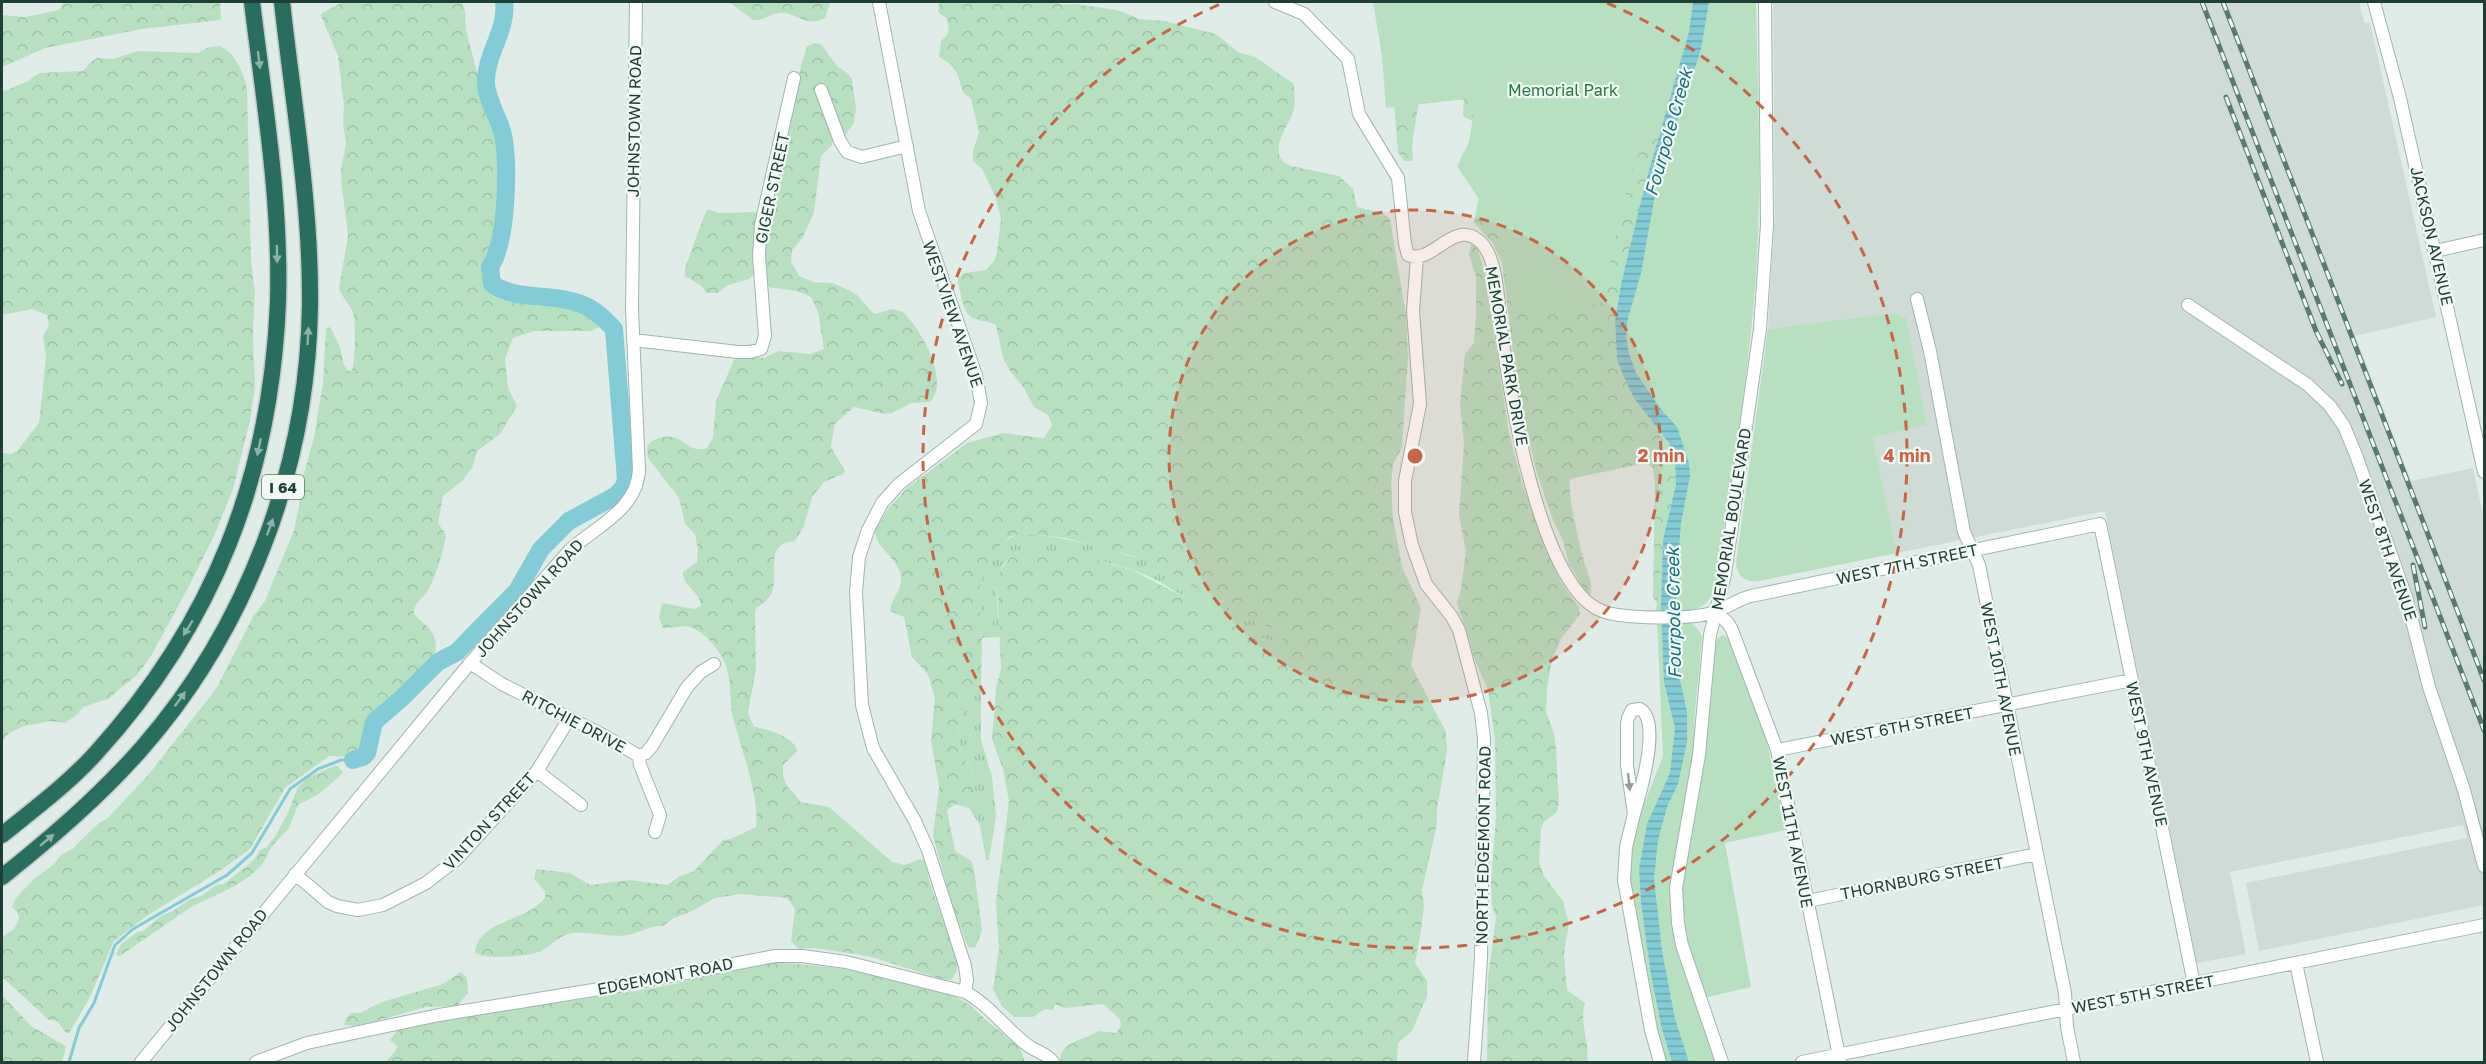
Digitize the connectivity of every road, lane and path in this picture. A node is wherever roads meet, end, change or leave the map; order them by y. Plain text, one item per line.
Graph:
1 (252, 2) edge
2 (282, 2) edge
3 (636, 2) edge
4 (879, 2) edge
5 (1275, 2) edge
6 (1765, 2) edge
7 (2374, 2) edge
8 (794, 78) dead end
9 (821, 90) dead end
10 (907, 146) junction
11 (2484, 240) edge
12 (2435, 251) junction
13 (1417, 256) junction
14 (1917, 299) dead end
15 (2188, 305) dead end
16 (633, 340) junction
17 (2484, 472) edge
18 (2100, 524) joint
19 (1973, 550) junction
20 (1716, 612) junction
21 (470, 663) junction
22 (714, 664) dead end
23 (2132, 680) junction
24 (2006, 705) junction
25 (569, 719) junction
26 (1777, 750) junction
27 (639, 756) junction
28 (537, 771) junction
29 (581, 805) dead end
30 (1634, 814) junction
31 (655, 832) dead end
32 (2, 835) edge
33 (2037, 854) junction
34 (2484, 866) edge
35 (294, 874) junction
36 (2, 877) edge
37 (1808, 901) junction
38 (2484, 925) edge
39 (2296, 963) junction
40 (2194, 984) junction
41 (965, 992) junction
42 (2067, 1009) junction
43 (1034, 1056) edge
44 (1839, 1057) edge
45 (141, 1062) edge
46 (256, 1062) edge
47 (1053, 1062) edge
48 (1474, 1062) edge
49 (1660, 1062) edge
50 (1722, 1062) edge
51 (1802, 1062) edge
52 (2074, 1062) edge
53 (2317, 1062) edge

1 -> 32 highway, I 64
36 -> 2 highway, I 64
3 - 16 street, JOHNSTOWN ROAD
4 - 10 street, WESTVIEW AVENUE
5 - 13 street
6 - 20 street, MEMORIAL BOULEVARD
7 - 12 street, JACKSON AVENUE
8 - 16 street, GIGER STREET
9 - 10 street
10 - 41 street, WESTVIEW AVENUE
11 - 12 street
12 - 17 street, JACKSON AVENUE
13 - 20 street, MEMORIAL PARK DRIVE
13 - 48 street, NORTH EDGEMONT ROAD
14 - 19 street, WEST 10TH AVENUE
15 - 34 street, WEST 8TH AVENUE
16 - 21 street, JOHNSTOWN ROAD
18 - 19 street, WEST 7TH STREET
18 - 23 street, WEST 9TH AVENUE
19 - 20 street, WEST 7TH STREET
19 - 24 street, WEST 10TH AVENUE
20 - 26 street, WEST 11TH AVENUE
20 - 50 street, MEMORIAL BOULEVARD
21 - 25 street, RITCHIE DRIVE
21 - 35 street, JOHNSTOWN ROAD
22 - 27 street
23 - 24 street, WEST 6TH STREET
23 - 40 street, WEST 9TH AVENUE
24 - 26 street, WEST 6TH STREET
24 - 33 street, WEST 10TH AVENUE
25 - 27 street, RITCHIE DRIVE
25 - 28 street, VINTON STREET
26 - 37 street, WEST 11TH AVENUE
27 - 31 street, RITCHIE DRIVE
28 - 29 street
28 - 35 street, VINTON STREET
30 -> 30 street
30 - 49 street
33 - 37 street, THORNBURG STREET
33 - 42 street, WEST 10TH AVENUE
35 - 45 street, JOHNSTOWN ROAD
37 - 44 street, WEST 11TH AVENUE
38 - 39 street, WEST 5TH STREET
39 - 40 street, WEST 5TH STREET
39 - 53 street
40 - 42 street, WEST 5TH STREET
41 - 43 street, EDGEMONT ROAD
41 - 46 street, EDGEMONT ROAD
42 - 44 street, WEST 5TH STREET
42 - 52 street, WEST 10TH AVENUE
43 - 47 street, EDGEMONT ROAD
44 - 51 street, WEST 5TH STREET

